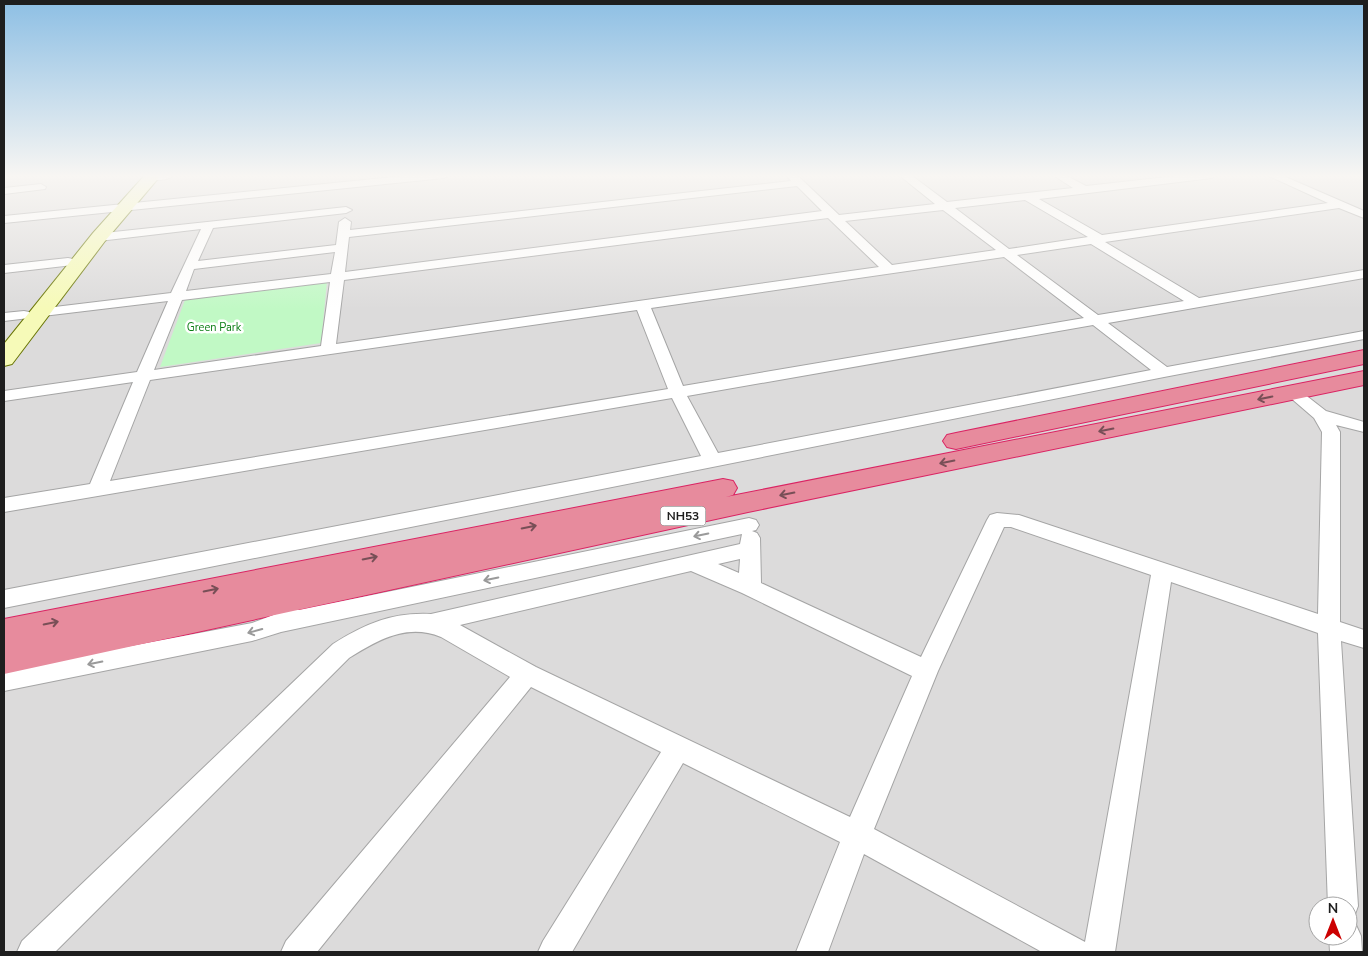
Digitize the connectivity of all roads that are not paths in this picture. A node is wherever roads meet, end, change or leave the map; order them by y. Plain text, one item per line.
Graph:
1 (105, 220) edge
2 (109, 220) edge
3 (258, 220) edge
4 (345, 220) edge
5 (457, 220) edge
6 (803, 220) edge
7 (836, 220) edge
8 (960, 220) edge
9 (1065, 220) edge
10 (1235, 220) edge
11 (209, 225) junction
12 (343, 234) junction
13 (99, 237) junction
14 (1096, 239) junction
15 (342, 248) junction
16 (1004, 253) junction
17 (68, 262) junction
18 (189, 266) junction
19 (4, 269) edge
20 (888, 269) junction
21 (1364, 274) edge
22 (338, 277) junction
23 (178, 296) junction
24 (1196, 302) junction
25 (642, 304) junction
26 (33, 313) junction
27 (4, 317) edge
28 (1093, 320) junction
29 (1364, 335) edge
30 (4, 339) edge
31 (328, 350) junction
32 (1364, 357) edge
33 (4, 360) edge
34 (1164, 372) junction
35 (145, 376) junction
36 (1364, 378) edge
37 (677, 392) junction
38 (1293, 393) junction
39 (4, 396) edge
40 (1321, 415) junction
41 (1359, 423) edge
42 (713, 461) junction
43 (97, 490) junction
44 (4, 505) edge
45 (749, 513) junction
46 (750, 549) junction
47 (694, 563) junction
48 (1162, 571) junction
49 (345, 587) junction
50 (750, 587) junction
51 (4, 599) edge
52 (282, 623) junction
53 (431, 623) junction
54 (1329, 626) junction
55 (4, 633) edge
56 (1364, 638) edge
57 (4, 659) edge
58 (926, 671) junction
59 (527, 674) junction
60 (4, 680) edge
61 (678, 748) junction
62 (857, 835) junction
63 (1343, 896) edge
64 (33, 952) edge
65 (297, 952) edge
66 (554, 952) edge
67 (812, 952) edge
68 (1073, 952) edge
69 (1099, 952) edge

1 - 17 street
2 - 13 street
3 - 11 street
4 - 12 street
5 - 12 street
6 - 22 street
7 - 20 street
8 - 16 street
9 - 14 street
10 - 14 street
11 - 13 street
11 - 18 street
12 - 15 street
13 - 26 street
14 - 16 street
14 - 24 street
15 - 18 street
15 - 22 street
16 - 20 street
16 - 28 street
17 - 19 street
17 - 26 street
18 - 23 street
20 - 25 street
21 - 24 street
22 - 23 street
22 - 31 street
23 - 26 street
23 - 35 street
24 - 28 street
25 - 31 street
25 - 37 street
26 - 27 street
26 - 30 street
26 - 33 street
28 - 34 street
28 - 37 street
29 - 34 street
31 - 35 street
55 -> 32 highway, NH53
34 - 42 street
35 - 39 street
35 - 43 street
36 - 38 highway, NH53
37 - 42 street
37 - 43 street
38 - 40 street
38 -> 45 highway, NH53
40 - 41 street
40 - 54 street
42 - 51 street
43 - 44 street
45 - 46 street
45 - 49 highway, NH53
45 -> 52 street
46 - 47 street
46 - 50 street
47 - 50 street
47 - 53 street
48 - 54 street
48 - 58 street
48 - 69 street
49 - 52 street
49 - 57 highway, NH53
50 - 58 street
52 -> 60 street
53 - 59 street
53 - 64 street
54 - 56 street
54 - 63 street
58 - 62 street
59 - 61 street
59 - 65 street
61 - 62 street
61 - 66 street
62 - 67 street
62 - 68 street

